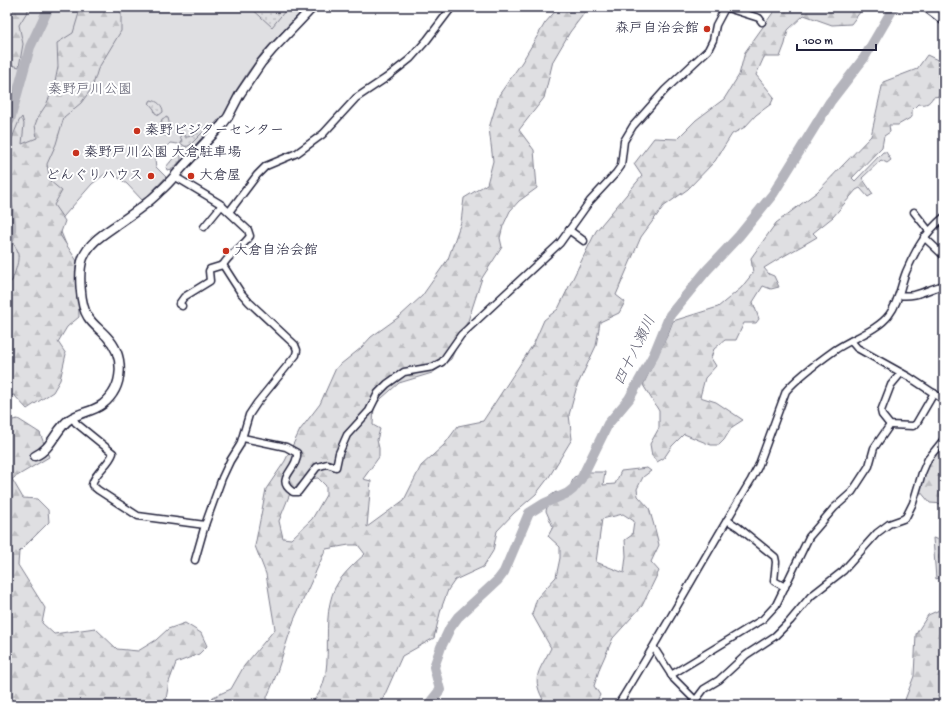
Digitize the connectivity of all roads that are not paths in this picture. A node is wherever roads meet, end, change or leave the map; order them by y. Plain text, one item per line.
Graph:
1 (313, 7) edge
2 (452, 7) edge
3 (724, 7) edge
4 (928, 7) edge
5 (944, 20) edge
6 (762, 22) dead end
7 (174, 177) junction
8 (222, 205) junction
9 (229, 212) junction
10 (914, 212) dead end
11 (944, 218) edge
12 (204, 227) dead end
13 (569, 230) junction
14 (929, 231) junction
15 (924, 237) junction
16 (584, 241) dead end
17 (944, 256) edge
18 (223, 265) junction
19 (944, 285) edge
20 (899, 295) junction
21 (182, 306) dead end
22 (851, 341) junction
23 (901, 373) junction
24 (934, 392) junction
25 (944, 400) edge
26 (72, 417) junction
27 (890, 425) junction
28 (243, 438) junction
29 (944, 439) edge
30 (36, 456) dead end
31 (728, 520) junction
32 (205, 525) junction
33 (195, 560) dead end
34 (785, 587) junction
35 (654, 648) junction
36 (671, 675) junction
37 (694, 703) edge
38 (618, 705) edge

1 - 7 main road
2 - 9 street
3 - 6 street
3 - 13 street
4 - 5 highway
7 - 8 street
7 - 26 main road
8 - 9 street
8 - 12 street
9 - 18 street
10 - 14 street
11 - 14 street
13 - 16 street
13 - 28 street
14 - 15 street
15 - 17 street
15 - 20 street
18 - 21 street
18 - 28 street
19 - 20 street
20 - 22 street
22 - 23 street
22 - 31 street
23 - 24 street
23 - 27 street
24 - 25 street
24 - 27 street
26 - 30 main road
26 - 32 street
27 - 34 street
28 - 32 street
29 - 37 street
31 - 34 street
31 - 35 street
32 - 33 street
34 - 36 street
35 - 36 street
35 - 38 street
36 - 37 street

